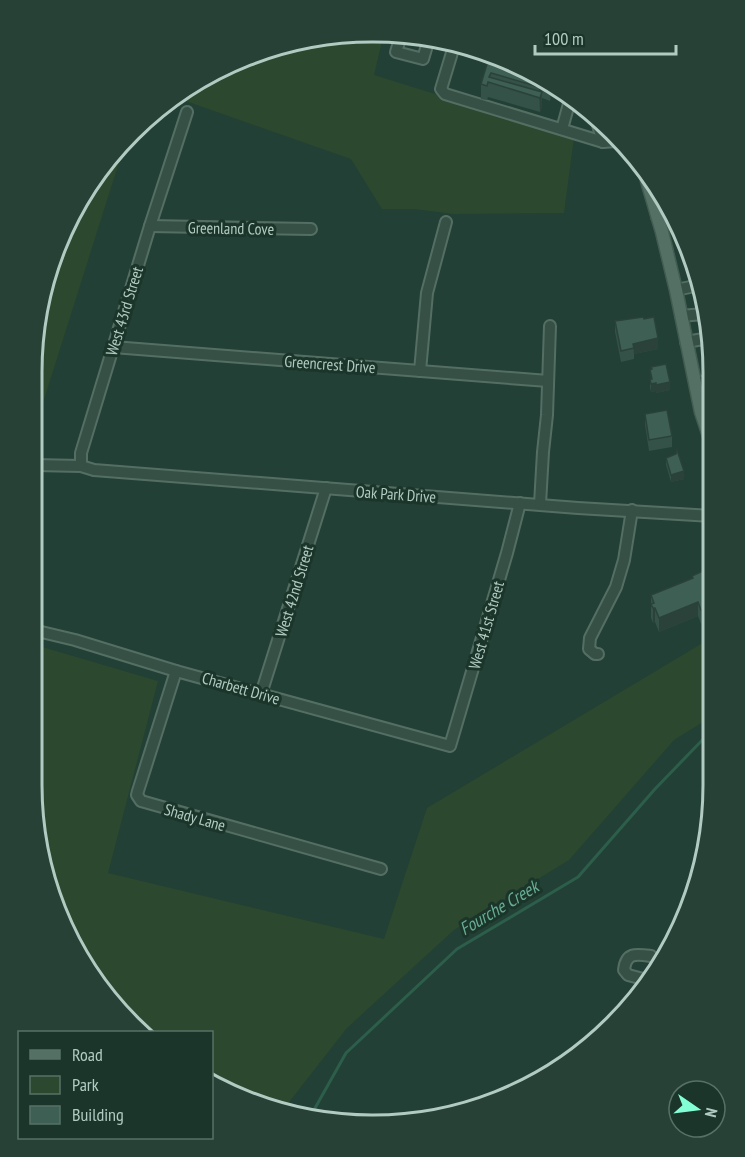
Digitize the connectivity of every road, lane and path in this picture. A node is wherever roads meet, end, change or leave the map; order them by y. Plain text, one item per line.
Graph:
1 (399, 43) edge
2 (427, 47) edge
3 (452, 52) edge
4 (568, 106) edge
5 (187, 112) dead end
6 (562, 129) junction
7 (601, 134) edge
8 (603, 142) junction
9 (608, 142) edge
10 (651, 195) edge
11 (663, 215) edge
12 (657, 217) junction
13 (446, 222) dead end
14 (150, 226) junction
15 (312, 229) dead end
16 (692, 287) edge
17 (676, 290) junction
18 (698, 314) edge
19 (681, 316) junction
20 (550, 326) dead end
21 (701, 340) edge
22 (686, 342) junction
23 (113, 347) junction
24 (420, 371) junction
25 (548, 381) junction
26 (695, 382) junction
27 (703, 382) edge
28 (703, 401) edge
29 (42, 465) edge
30 (81, 466) junction
31 (326, 488) junction
32 (520, 504) junction
33 (540, 504) junction
34 (632, 510) junction
35 (703, 515) edge
36 (42, 632) edge
37 (598, 654) dead end
38 (176, 670) junction
39 (261, 694) junction
40 (450, 746) joint
41 (381, 869) dead end
42 (653, 959) edge
43 (640, 978) edge

1 - 2 street
3 - 6 street
4 - 6 street
5 - 14 street, West 43rd Street
6 - 8 street
7 - 8 street
8 - 9 street
10 - 12 main road
11 - 12 street
12 - 17 main road
13 - 24 street
14 - 15 street, Greenland Cove
14 - 23 street, West 43rd Street
16 - 17 street
17 - 19 main road
18 - 19 street
19 - 22 main road
20 - 25 street
21 - 22 street
22 - 26 main road
23 - 24 street, Greencrest Drive
23 - 30 street, West 43rd Street
24 - 25 street, Greencrest Drive
25 - 33 street
26 - 27 street
26 - 28 main road
29 - 30 street
30 - 31 street, Oak Park Drive
31 - 32 street, Oak Park Drive
31 - 39 street, West 42nd Street
32 - 33 street, Oak Park Drive
32 - 40 street, West 41st Street
33 - 34 street, Oak Park Drive
34 - 35 street, Oak Park Drive
34 - 37 street
36 - 38 street, Charbett Drive
38 - 39 street, Charbett Drive
38 - 41 street, Shady Lane
39 - 40 street, Charbett Drive
42 - 43 street

